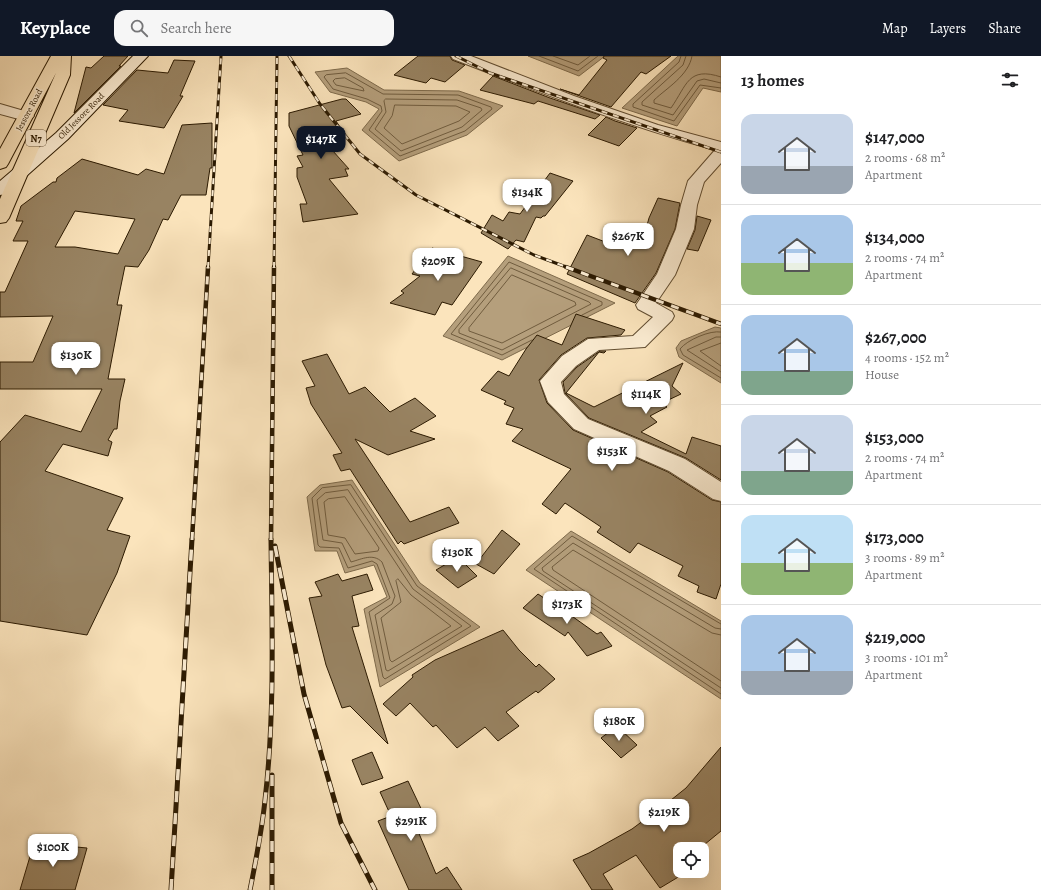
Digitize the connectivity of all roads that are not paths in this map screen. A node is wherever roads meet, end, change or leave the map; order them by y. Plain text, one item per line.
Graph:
1 (58, 56) edge
2 (64, 56) edge
3 (142, 56) edge
4 (458, 56) edge
5 (0, 109) edge
6 (26, 116) junction
7 (721, 147) edge
8 (721, 153) edge
9 (0, 164) edge
10 (18, 175) junction
11 (0, 190) edge
12 (0, 218) edge
13 (721, 493) edge

1 - 6 highway, Jessore Road / N7
2 - 10 highway, Jessore Road / N7
3 - 10 street, Old Jessore Road
4 - 7 street
5 - 6 street
6 - 9 highway, Jessore Road / N7
8 - 13 street
10 - 11 street, Old Jessore Road
10 - 12 highway, Jessore Road / N7

